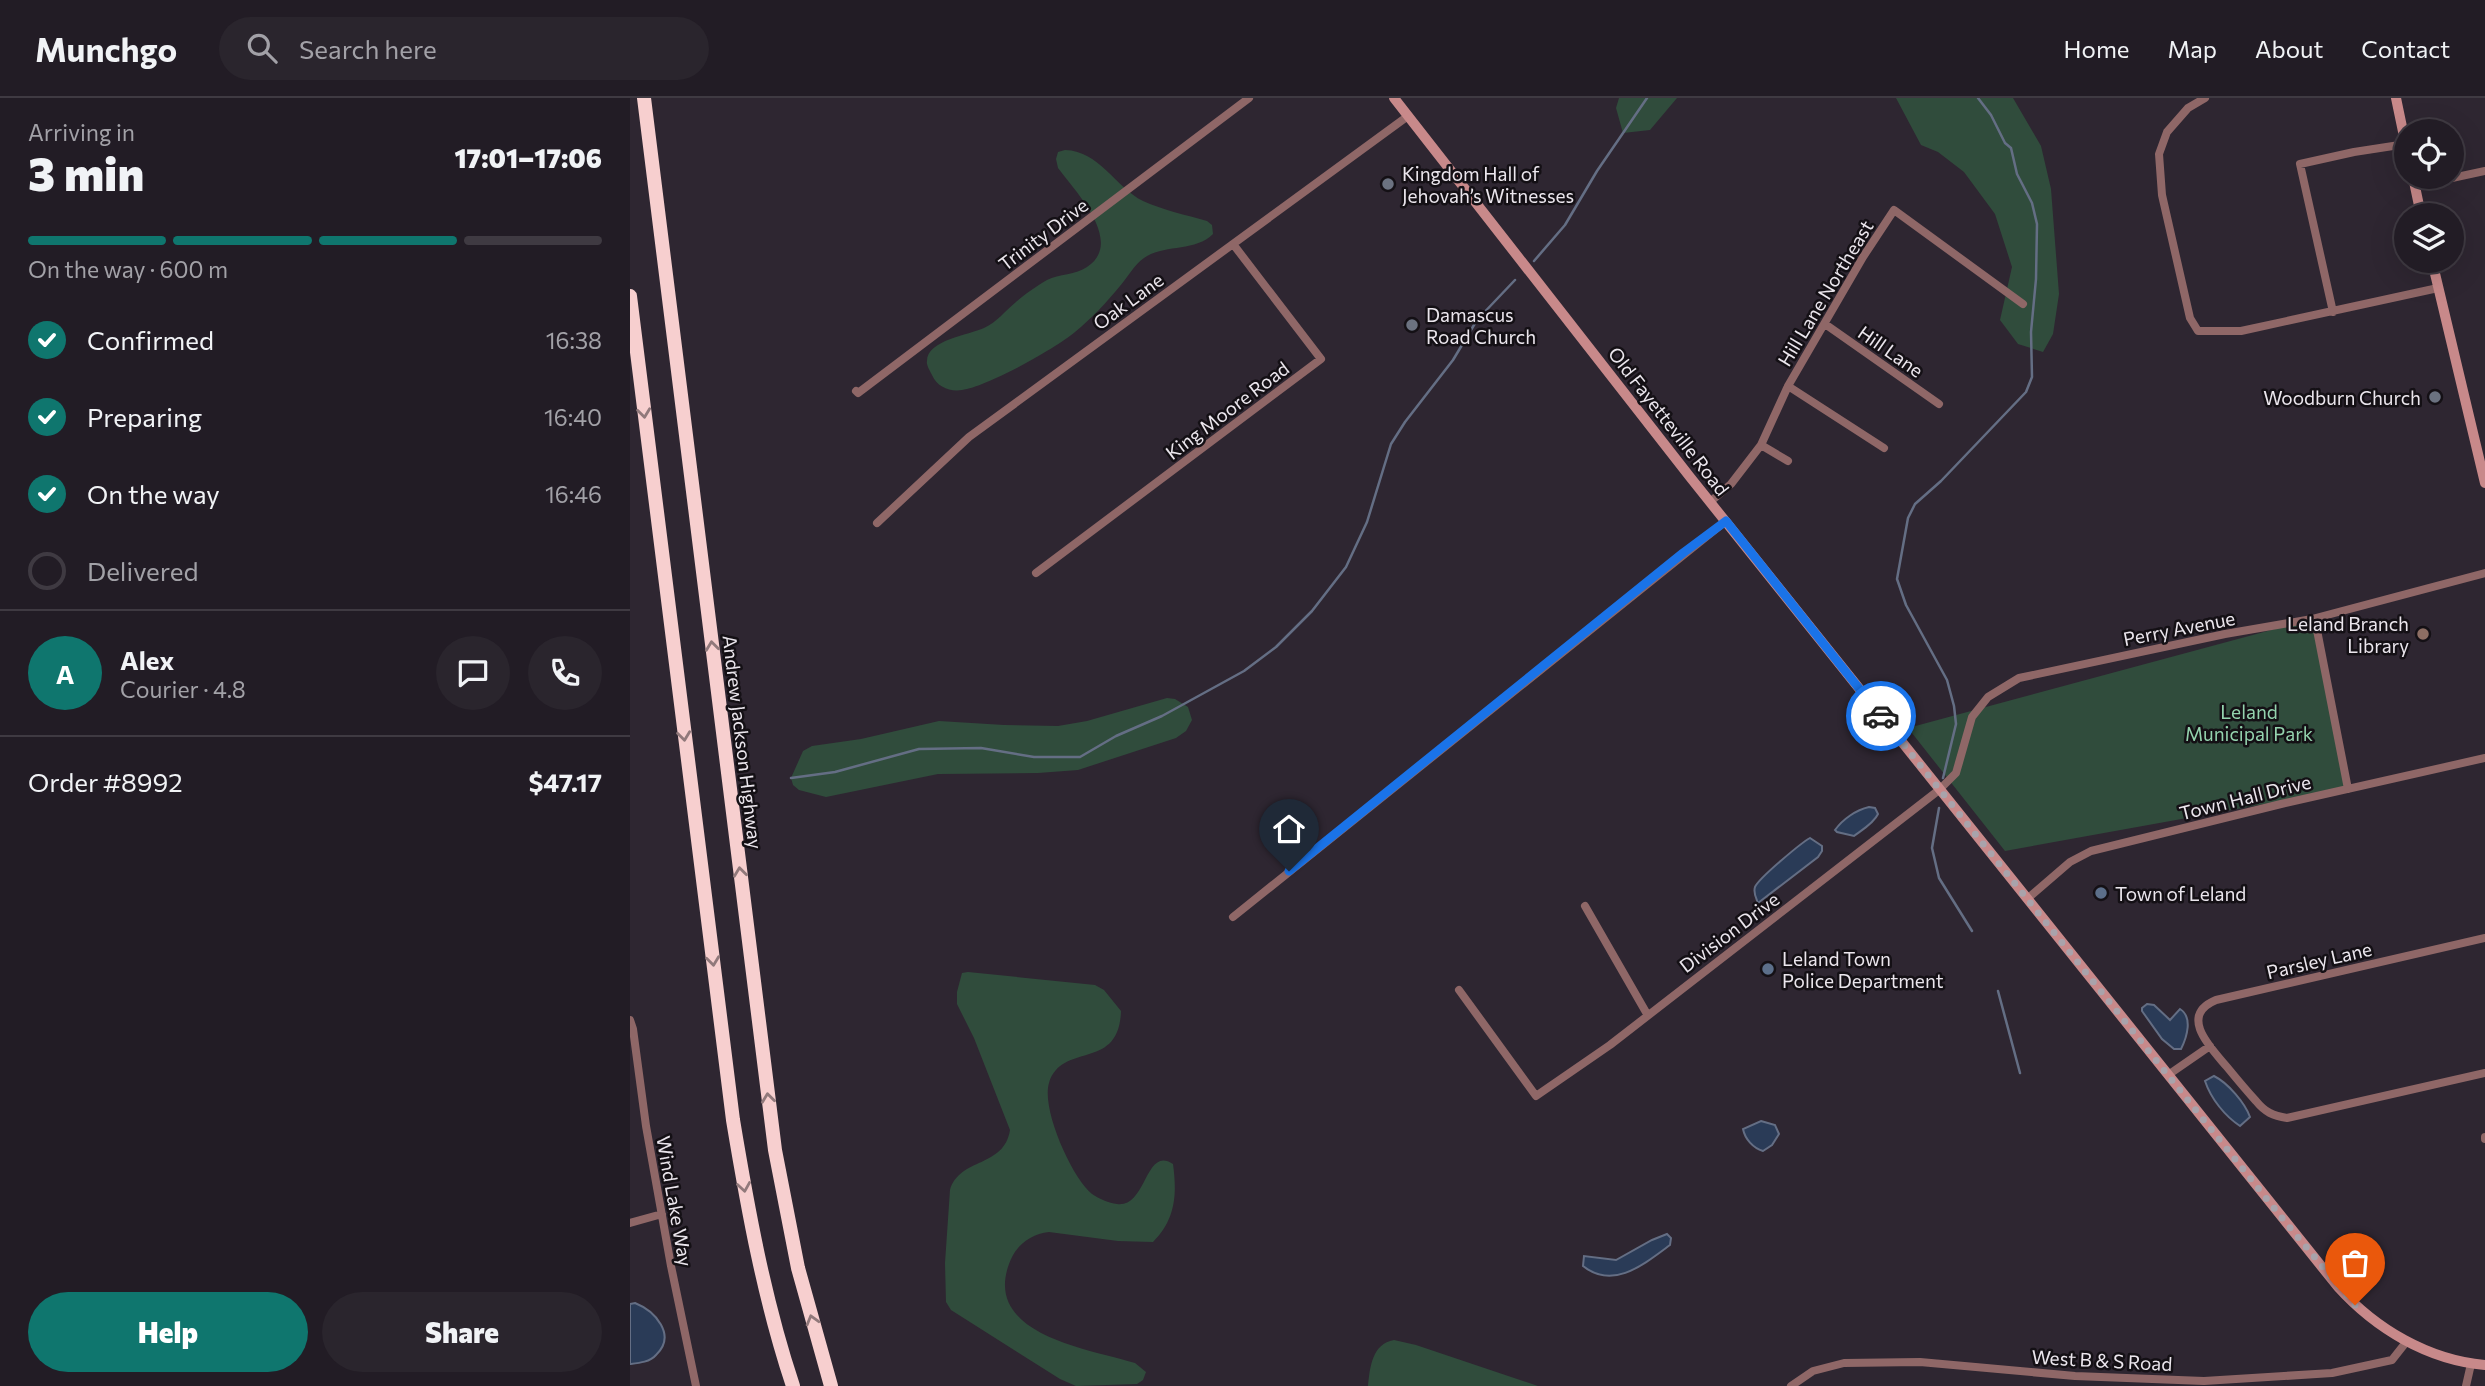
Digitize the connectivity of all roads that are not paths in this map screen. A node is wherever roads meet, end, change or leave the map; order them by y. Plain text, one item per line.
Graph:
1 (644, 98) edge
2 (1249, 98) edge
3 (1394, 98) edge
4 (2205, 98) edge
5 (2396, 98) edge
6 (1408, 116) junction
7 (2400, 119) edge
8 (2394, 147) edge
9 (2485, 171) edge
10 (2464, 174) edge
11 (1233, 244) junction
12 (2434, 273) edge
13 (2438, 288) junction
14 (630, 296) edge
15 (2022, 304) dead end
16 (2333, 312) junction
17 (1825, 324) junction
18 (1788, 386) junction
19 (856, 391) dead end
20 (1939, 404) dead end
21 (1761, 445) junction
22 (1884, 448) dead end
23 (1788, 461) dead end
24 (2485, 483) edge
25 (1710, 502) junction
26 (1726, 521) junction
27 (877, 523) dead end
28 (1035, 573) dead end
29 (2485, 573) edge
30 (2312, 620) junction
31 (2485, 758) edge
32 (2348, 789) junction
33 (1939, 790) junction
34 (2027, 899) junction
35 (1585, 906) dead end
36 (1233, 917) dead end
37 (2485, 938) edge
38 (1459, 990) dead end
39 (1647, 1014) junction
40 (630, 1020) edge
41 (2210, 1046) junction
42 (2485, 1073) edge
43 (2168, 1075) junction
44 (662, 1214) junction
45 (630, 1223) edge
46 (768, 1303) junction
47 (2407, 1341) junction
48 (2471, 1364) junction
49 (2485, 1365) edge
50 (696, 1386) edge
51 (783, 1386) edge
52 (793, 1386) edge
53 (831, 1386) edge
54 (1791, 1386) edge
55 (2466, 1386) edge

53 -> 1 highway, Andrew Jackson Highway
2 - 19 street, Trinity Drive
3 - 6 street, Old Fayetteville Road
4 - 16 street
5 - 7 street
6 - 11 street, Oak Lane
6 - 25 street, Old Fayetteville Road
8 - 16 street
9 - 10 street
11 - 27 street, Oak Lane
11 - 28 street, King Moore Road
12 - 13 street
13 - 16 street
13 - 24 street
14 -> 46 highway
15 - 17 street, Hill Lane Northeast
17 - 18 street, Hill Lane Northeast
17 - 20 street, Hill Lane
18 - 21 street, Hill Lane Northeast
18 - 22 street, Hill Lane Northeast
21 - 23 street
21 - 25 street
25 - 26 street, Old Fayetteville Road
26 - 33 street, Old Fayetteville Road
26 - 36 street
29 - 30 street, Perry Avenue
30 - 32 street
30 - 33 street, Perry Avenue
31 - 32 street, Town Hall Drive
32 - 34 street, Town Hall Drive
33 - 34 street, Old Fayetteville Road
33 - 39 street, Division Drive
34 - 43 street, Old Fayetteville Road
35 - 39 street
37 - 41 street, Parsley Lane
38 - 39 street, Division Drive
40 - 44 street, Wind Lake Way
41 - 42 street, Parsley Lane
41 - 43 street
43 - 47 street, Old Fayetteville Road
44 - 45 street
44 - 50 street, Wind Lake Way
46 - 51 highway
46 - 52 highway
47 - 48 street, Old Fayetteville Road
47 - 54 street, West B & S Road
48 - 49 street, Old Fayetteville Road
48 - 55 street

